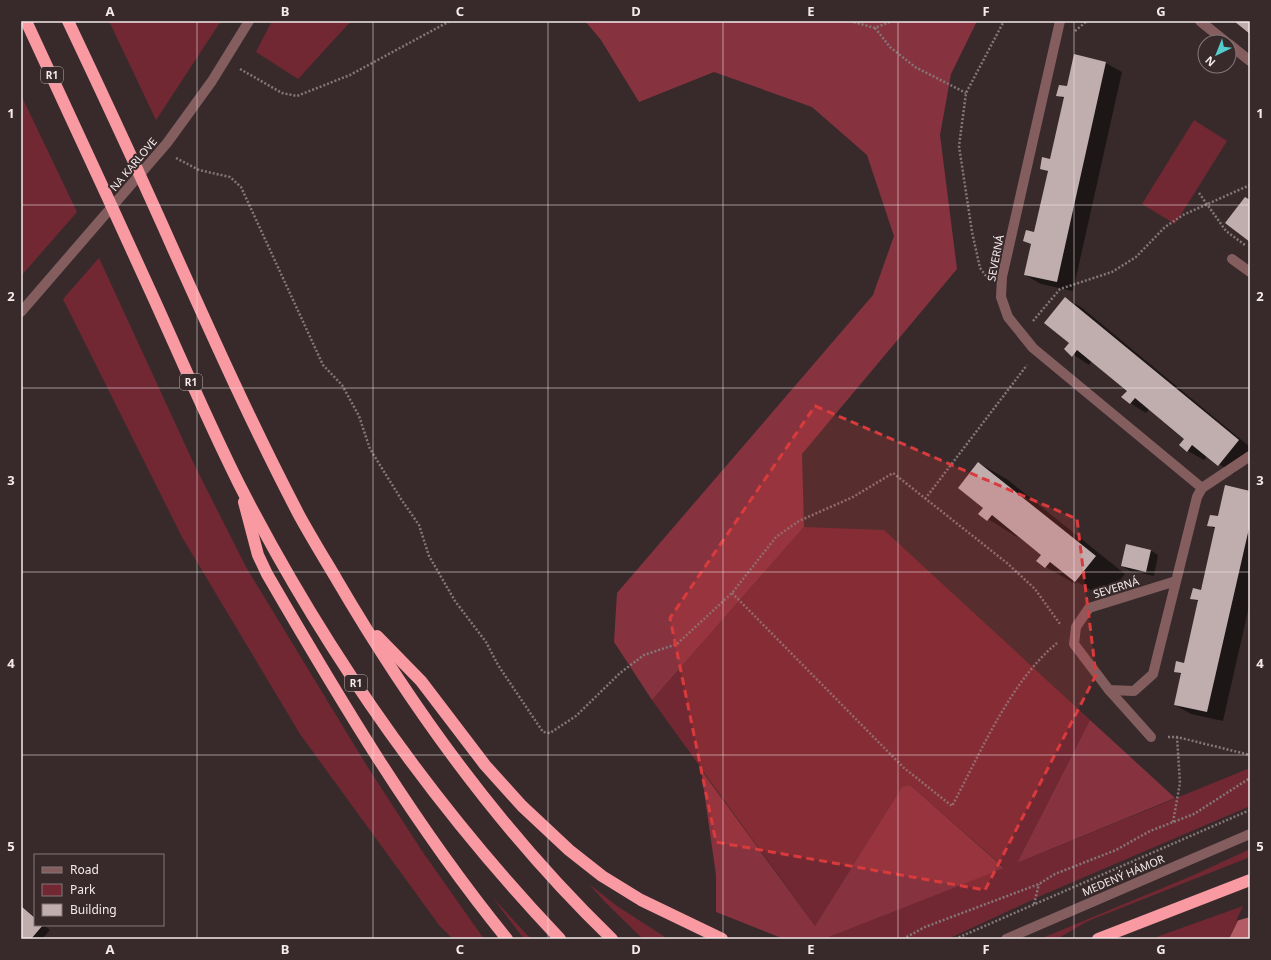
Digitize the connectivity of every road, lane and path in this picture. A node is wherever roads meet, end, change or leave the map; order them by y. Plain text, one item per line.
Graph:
1 (26, 21) edge
2 (68, 21) edge
3 (249, 21) edge
4 (450, 21) edge
5 (850, 21) edge
6 (892, 21) edge
7 (1004, 21) edge
8 (1060, 21) edge
9 (1200, 21) edge
10 (876, 28) junction
11 (1216, 34) edge
12 (1237, 50) edge
13 (1250, 61) edge
14 (240, 69) dead end
15 (966, 93) junction
16 (176, 158) dead end
17 (1250, 185) edge
18 (1199, 193) dead end
19 (1207, 205) junction
20 (1245, 245) dead end
21 (1232, 259) dead end
22 (1250, 272) edge
23 (1001, 298) junction
24 (21, 312) edge
25 (1022, 334) junction
26 (1038, 351) junction
27 (1250, 456) edge
28 (240, 485) junction
29 (1202, 488) junction
30 (925, 499) junction
31 (1176, 581) junction
32 (732, 593) junction
33 (360, 618) junction
34 (1067, 634) junction
35 (1074, 644) junction
36 (1109, 690) junction
37 (1151, 737) joint
38 (1177, 737) junction
39 (1250, 755) edge
40 (1250, 778) edge
41 (1250, 810) edge
42 (1173, 822) junction
43 (1250, 834) edge
44 (1250, 880) edge
45 (1039, 884) junction
46 (1034, 904) junction
47 (507, 939) edge
48 (560, 939) edge
49 (612, 939) edge
50 (722, 939) edge
51 (903, 939) edge
52 (955, 939) edge
53 (1006, 939) edge
54 (1098, 939) edge

1 - 28 highway, R1
2 - 33 highway
3 - 24 street, NA KARLOVE
4 - 14 path
5 - 10 path
6 - 10 path
7 - 15 path
8 - 23 street, SEVERNÁ
9 - 11 street
10 - 15 path
12 - 13 street
15 - 23 path
16 - 32 path
17 - 19 path
18 - 19 path
19 - 20 path
19 - 25 path
21 - 22 street
23 - 25 street, SEVERNÁ
25 - 26 street, SEVERNÁ
26 - 29 street, SEVERNÁ
26 - 30 path
27 - 29 street
28 - 47 highway
28 - 48 highway, R1
29 - 31 street
30 - 32 path
30 - 34 path
31 - 35 street, SEVERNÁ
31 - 36 street
32 - 34 path
33 - 49 highway
33 - 50 highway
34 - 35 path
35 - 36 street
36 - 37 street
37 - 38 path
38 - 39 path
38 - 42 path
40 - 42 path
41 - 46 path
42 - 45 path
43 - 53 street, MEDENÝ HÁMOR
44 - 54 highway
45 - 46 path
45 - 51 path
46 - 52 path

